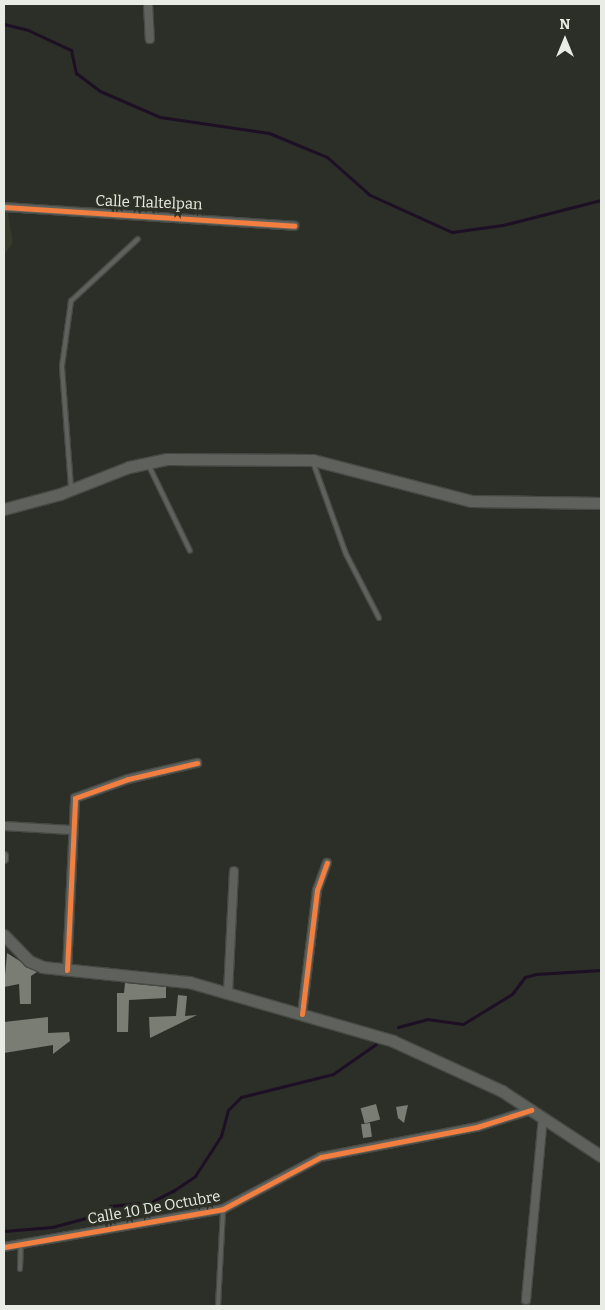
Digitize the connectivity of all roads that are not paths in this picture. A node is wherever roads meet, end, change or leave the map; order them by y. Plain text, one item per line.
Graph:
1 (148, 4) edge
2 (150, 40) dead end
3 (4, 207) edge
4 (294, 226) dead end
5 (138, 239) dead end
6 (312, 460) junction
7 (148, 461) junction
8 (72, 490) junction
9 (601, 504) edge
10 (4, 509) edge
11 (190, 551) dead end
12 (379, 618) dead end
13 (197, 763) dead end
14 (4, 826) edge
15 (71, 830) junction
16 (327, 863) dead end
17 (234, 871) dead end
18 (4, 935) edge
19 (66, 970) junction
20 (228, 993) junction
21 (302, 1014) junction
22 (532, 1110) junction
23 (543, 1118) junction
24 (601, 1156) edge
25 (223, 1209) junction
26 (21, 1244) junction
27 (4, 1247) edge
28 (20, 1269) dead end
29 (526, 1300) dead end
30 (218, 1306) edge

1 - 2 street
3 - 4 street, Calle Tlaltelpan
5 - 8 lane
6 - 7 main road
6 - 9 main road
6 - 12 lane
7 - 8 main road
7 - 11 lane
8 - 10 main road
13 - 15 street
14 - 15 street
15 - 19 street
16 - 21 street
17 - 20 street
18 - 19 main road
19 - 20 main road
20 - 21 main road
21 - 22 main road
22 - 23 main road
22 - 25 street, Calle 10 De Octubre
23 - 24 main road
23 - 29 street
25 - 26 street, Calle 10 De Octubre
25 - 30 lane
26 - 27 street, Calle 10 De Octubre
26 - 28 lane

